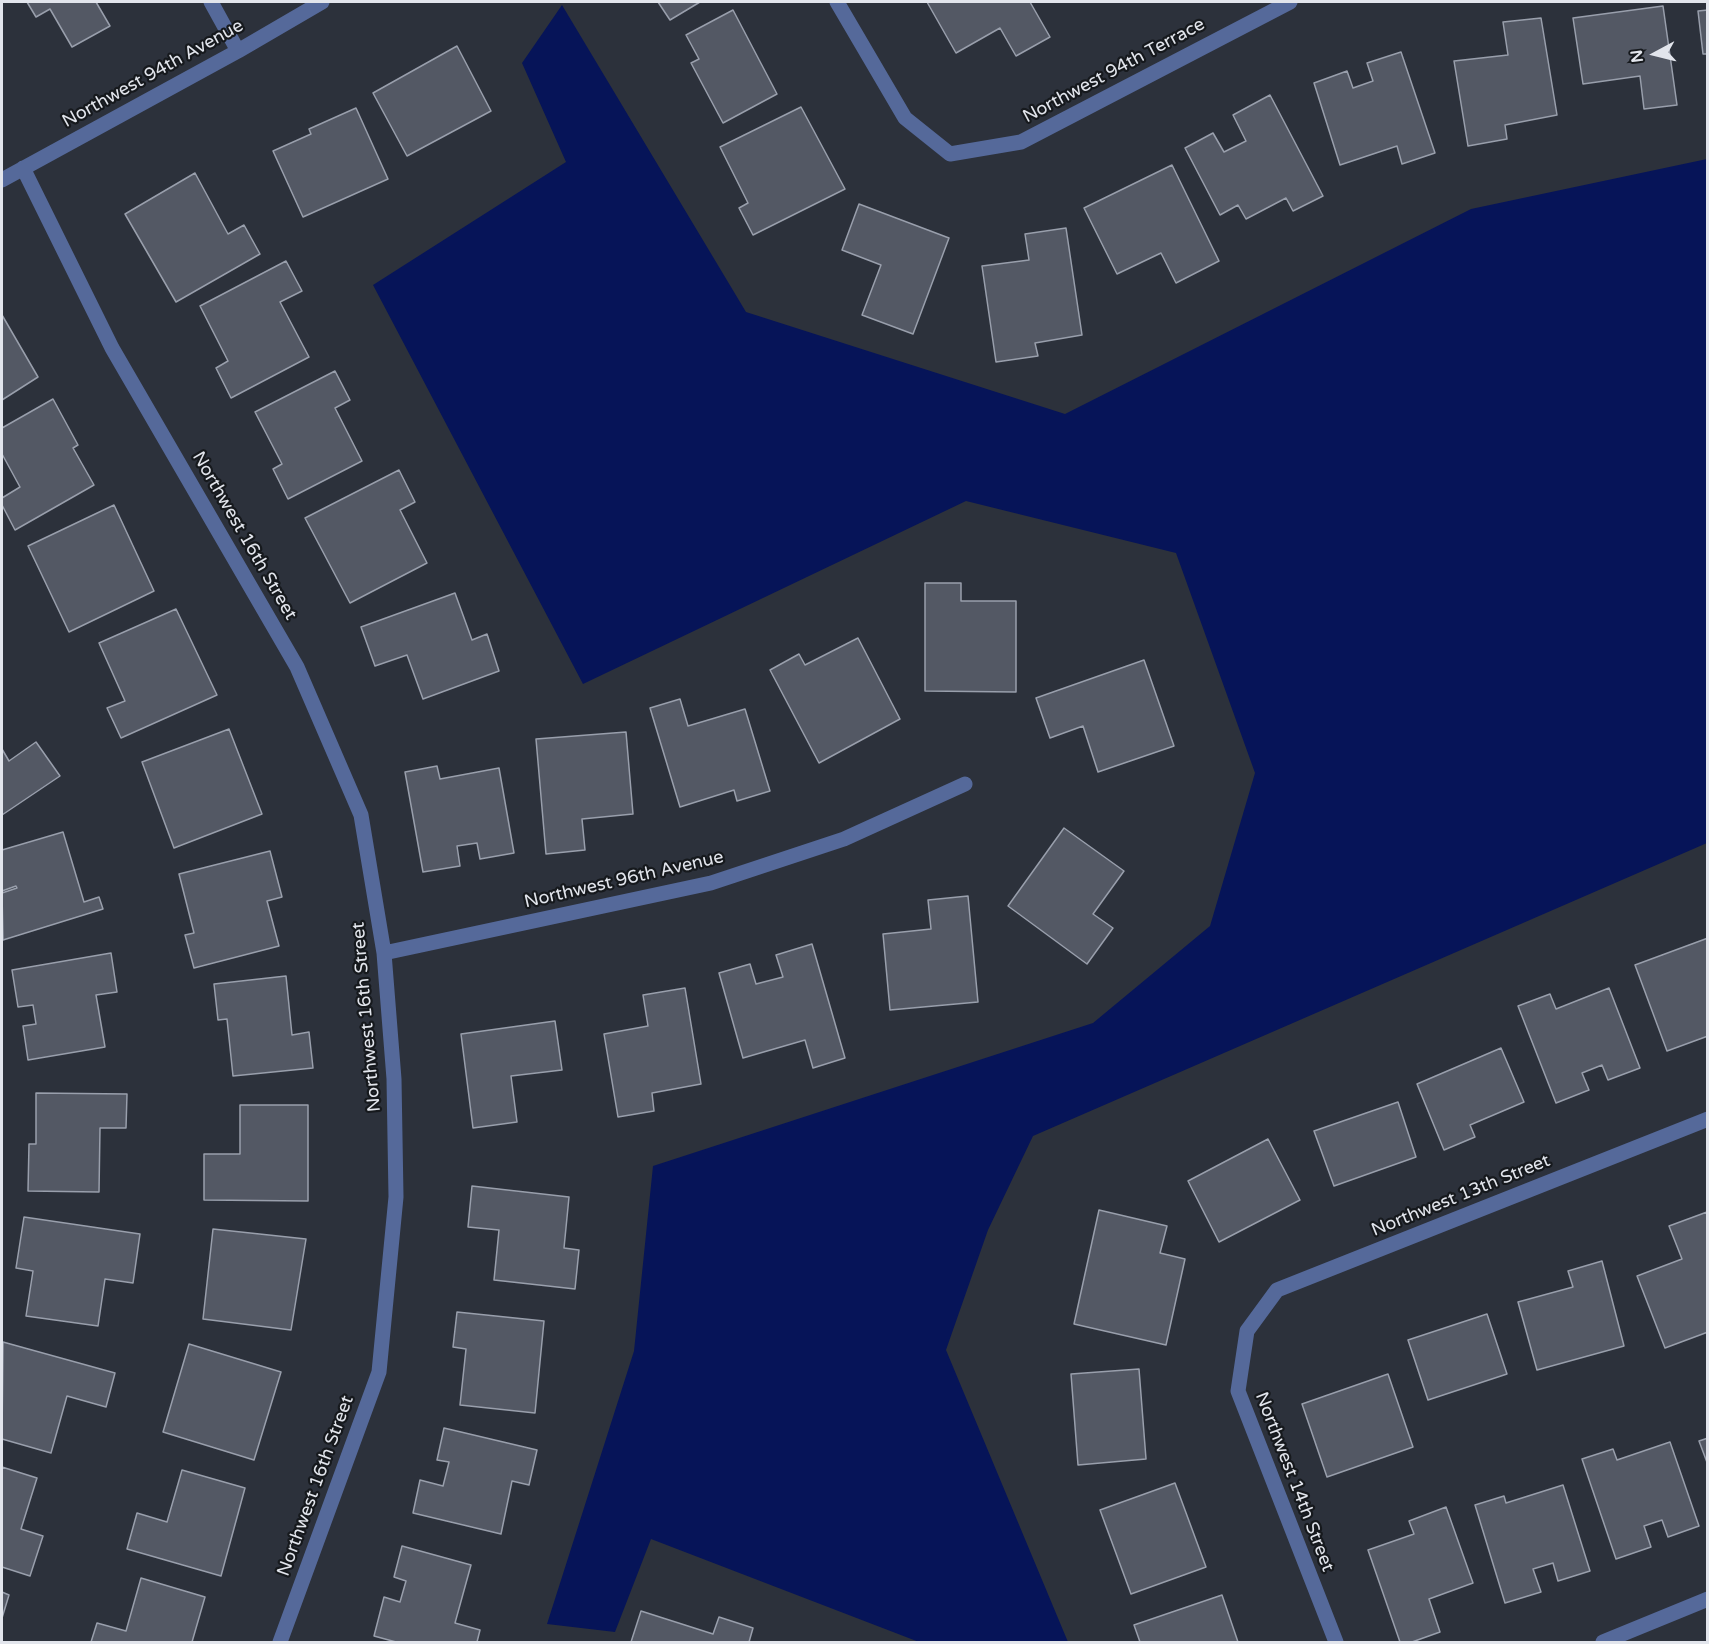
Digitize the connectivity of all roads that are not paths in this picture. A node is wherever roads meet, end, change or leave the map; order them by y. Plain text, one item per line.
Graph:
1 (211, 2) edge
2 (322, 2) edge
3 (837, 2) edge
4 (1290, 2) edge
5 (238, 51) junction
6 (23, 168) junction
7 (2, 180) edge
8 (965, 784) dead end
9 (384, 952) junction
10 (1707, 1119) edge
11 (1246, 1331) joint
12 (1707, 1599) edge
13 (280, 1642) edge
14 (1336, 1642) edge
15 (1603, 1642) edge

1 - 5 street
2 - 5 street, Northwest 94th Avenue
3 - 4 street, Northwest 94th Terrace
5 - 6 street, Northwest 94th Avenue
6 - 7 street, Northwest 94th Avenue
6 - 9 street, Northwest 16th Street
8 - 9 street, Northwest 96th Avenue
9 - 13 street, Northwest 16th Street
10 - 11 street, Northwest 13th Street
11 - 14 street, Northwest 14th Street
12 - 15 street

